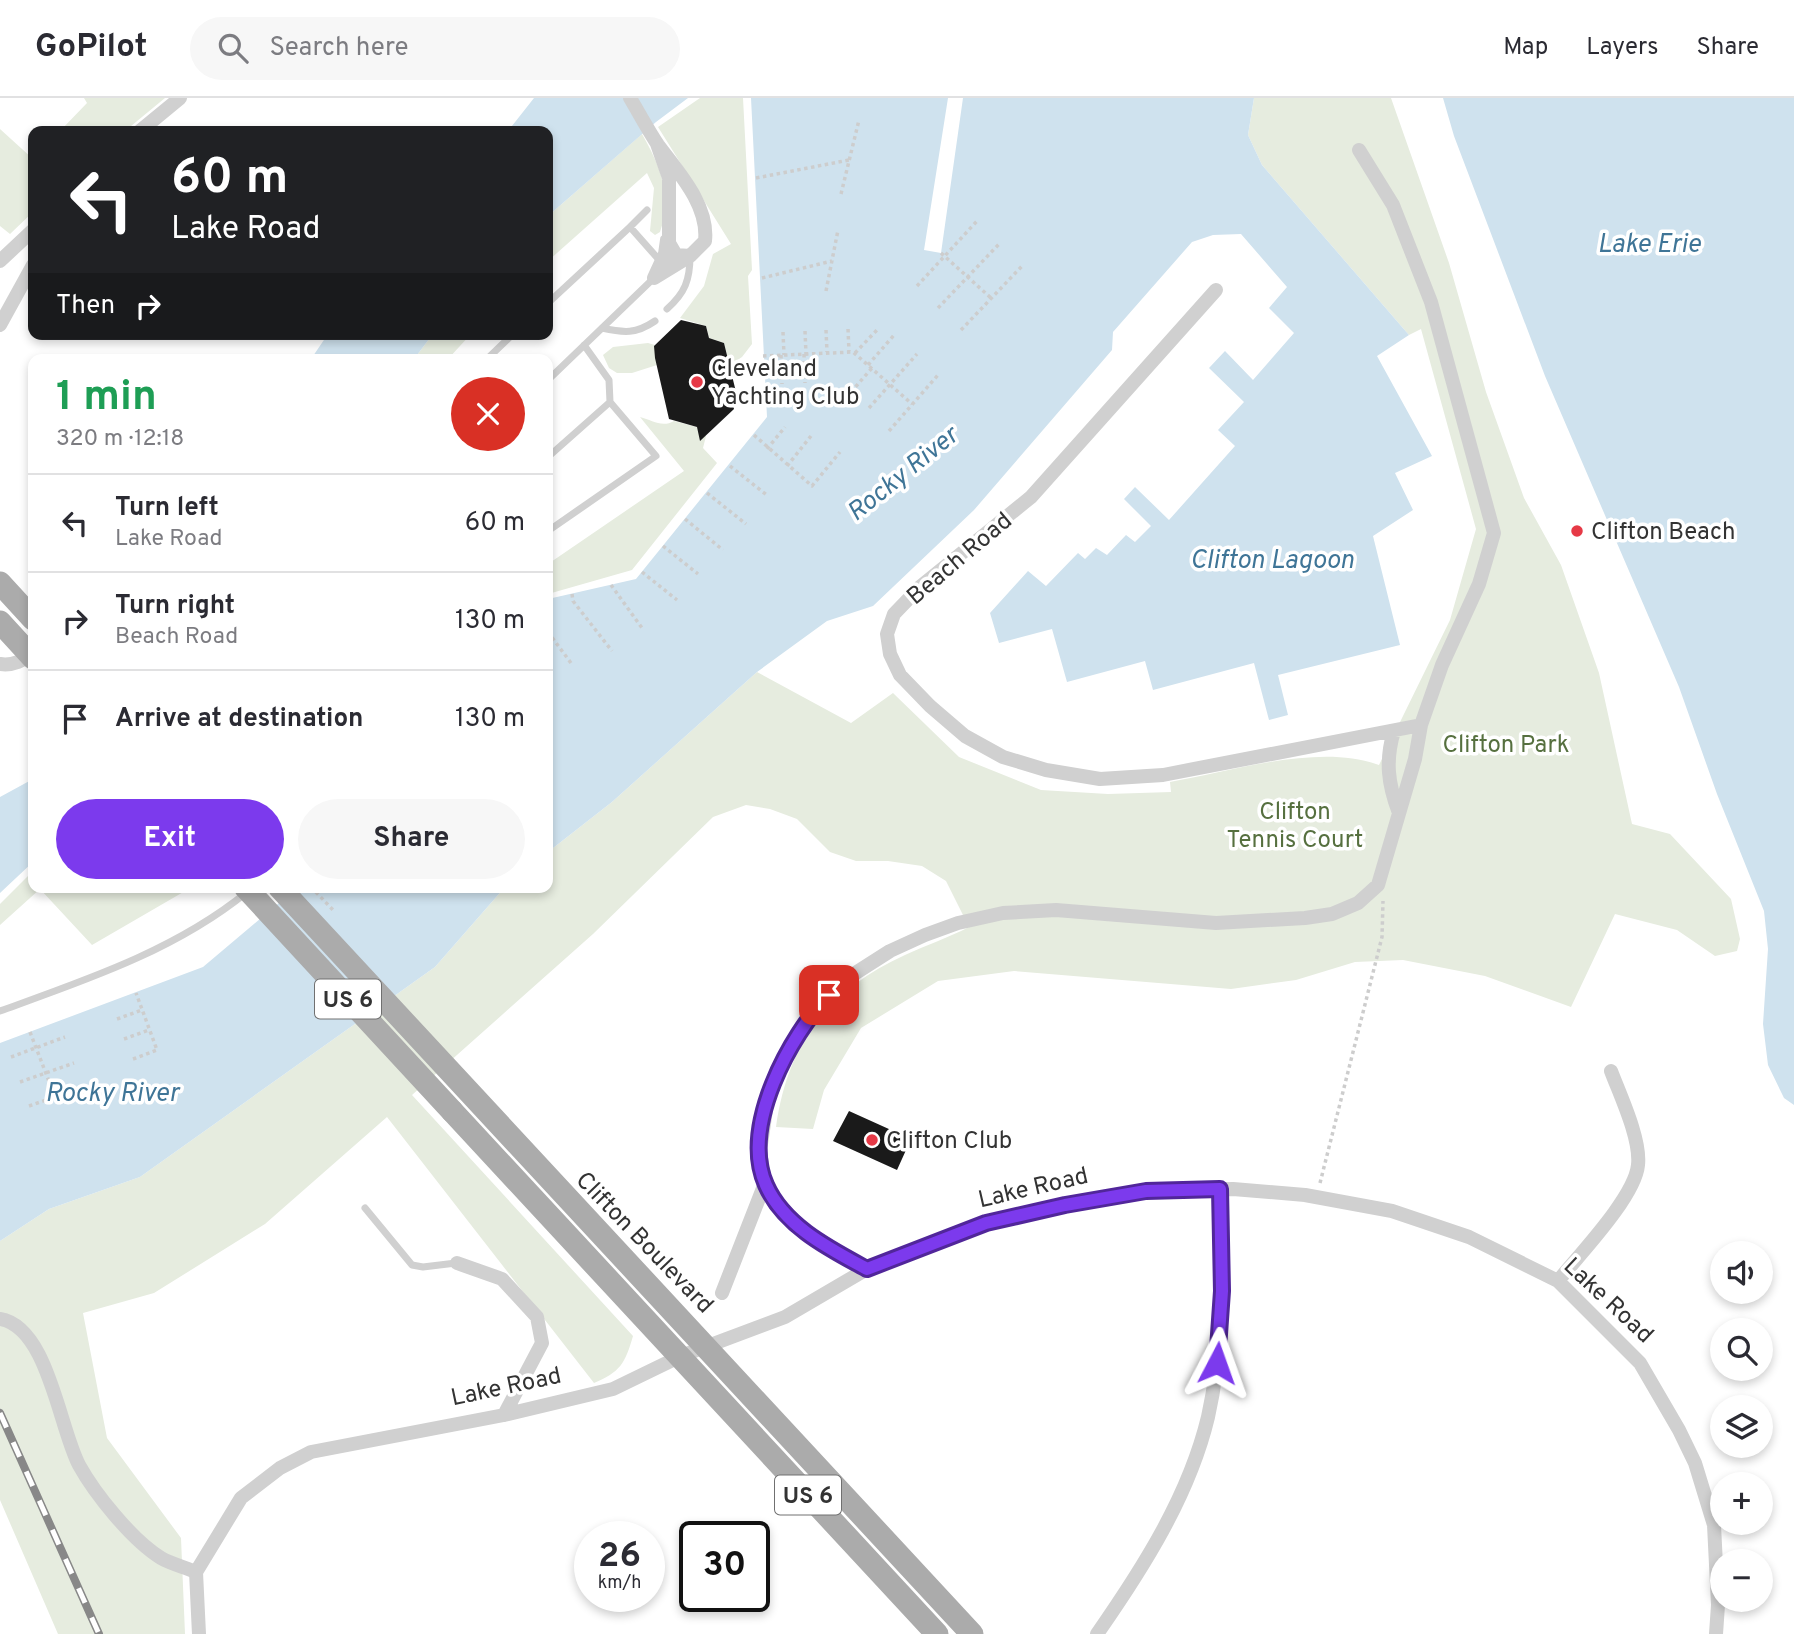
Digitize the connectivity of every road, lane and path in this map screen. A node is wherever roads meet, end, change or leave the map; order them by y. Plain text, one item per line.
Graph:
1 (180, 98) edge
2 (629, 98) edge
3 (859, 120) dead end
4 (146, 126) edge
5 (657, 144) junction
6 (1359, 150) dead end
7 (849, 160) junction
8 (756, 178) dead end
9 (841, 194) dead end
10 (647, 210) dead end
11 (977, 221) dead end
12 (630, 227) junction
13 (838, 230) dead end
14 (28, 235) edge
15 (668, 235) junction
16 (1000, 243) dead end
17 (943, 254) junction
18 (690, 256) junction
19 (0, 261) edge
20 (832, 261) junction
21 (661, 262) junction
22 (1023, 265) dead end
23 (28, 274) edge
24 (968, 277) junction
25 (654, 278) junction
26 (762, 278) dead end
27 (917, 286) dead end
28 (1216, 290) dead end
29 (826, 291) dead end
30 (553, 298) edge
31 (991, 298) junction
32 (938, 308) dead end
33 (667, 309) dead end
34 (655, 321) dead end
35 (0, 325) edge
36 (602, 328) junction
37 (848, 329) dead end
38 (826, 330) dead end
39 (877, 330) dead end
40 (961, 330) dead end
41 (805, 331) dead end
42 (783, 332) dead end
43 (895, 334) dead end
44 (507, 340) edge
45 (584, 345) junction
46 (849, 352) junction
47 (827, 353) junction
48 (855, 353) junction
49 (491, 354) edge
50 (805, 354) junction
51 (917, 354) dead end
52 (783, 355) junction
53 (763, 356) dead end
54 (870, 367) junction
55 (553, 375) edge
56 (938, 375) dead end
57 (782, 383) dead end
58 (805, 383) dead end
59 (890, 384) junction
60 (851, 392) dead end
61 (610, 402) junction
62 (912, 404) junction
63 (869, 408) dead end
64 (785, 427) dead end
65 (889, 431) dead end
66 (754, 435) dead end
67 (811, 436) dead end
68 (767, 449) junction
69 (839, 452) dead end
70 (553, 453) edge
71 (730, 466) dead end
72 (788, 466) junction
73 (707, 493) dead end
74 (768, 496) dead end
75 (685, 519) dead end
76 (746, 524) dead end
77 (553, 528) edge
78 (663, 546) dead end
79 (723, 550) dead end
80 (642, 572) dead end
81 (698, 574) dead end
82 (0, 583) edge
83 (611, 585) dead end
84 (572, 594) dead end
85 (677, 600) dead end
86 (28, 614) edge
87 (0, 622) edge
88 (642, 628) dead end
89 (553, 639) edge
90 (612, 651) dead end
91 (28, 653) edge
92 (28, 658) edge
93 (571, 663) dead end
94 (0, 664) edge
95 (1421, 725) junction
96 (1394, 731) junction
97 (1399, 813) junction
98 (1378, 886) junction
99 (246, 893) edge
100 (250, 893) edge
101 (284, 893) edge
102 (317, 893) edge
103 (335, 912) dead end
104 (136, 993) dead end
105 (142, 1009) junction
106 (0, 1011) edge
107 (117, 1019) dead end
108 (150, 1030) junction
109 (30, 1032) dead end
110 (65, 1037) dead end
111 (124, 1039) dead end
112 (36, 1048) junction
113 (11, 1057) dead end
114 (133, 1059) dead end
115 (74, 1063) dead end
116 (1611, 1071) dead end
117 (45, 1073) junction
118 (20, 1082) dead end
119 (83, 1087) dead end
120 (55, 1097) junction
121 (29, 1106) dead end
122 (765, 1183) junction
123 (1220, 1189) junction
124 (1316, 1197) junction
125 (365, 1208) dead end
126 (457, 1263) joint
127 (867, 1269) junction
128 (1558, 1280) junction
129 (722, 1293) dead end
130 (0, 1319) edge
131 (708, 1347) junction
132 (681, 1356) junction
133 (504, 1415) junction
134 (196, 1572) junction
135 (199, 1634) edge
136 (937, 1634) edge
137 (972, 1634) edge
138 (1097, 1634) edge
139 (1716, 1634) edge

1 - 4 street
2 - 5 street
3 - 7 path
5 - 15 street
5 - 18 street
6 - 95 street
7 - 8 path
7 - 9 path
10 - 12 lane
11 - 17 path
12 - 21 lane
12 - 30 lane
13 - 20 path
14 - 19 street
15 - 18 street
15 - 21 street
16 - 24 path
17 - 24 path
17 - 27 path
18 - 25 street
18 - 33 lane
20 - 26 path
20 - 29 path
21 - 25 street
22 - 31 path
23 - 35 street
24 - 31 path
24 - 32 path
25 - 36 lane
28 - 96 street, Beach Road
31 - 40 path
34 - 36 lane
36 - 45 lane
37 - 46 path
38 - 47 path
39 - 48 path
41 - 50 path
42 - 52 path
43 - 54 path
44 - 49 lane
45 - 55 lane
45 - 61 lane
46 - 47 path
46 - 48 path
47 - 50 path
48 - 54 path
50 - 52 path
50 - 58 path
51 - 59 path
52 - 53 path
52 - 57 path
54 - 59 path
54 - 60 path
56 - 62 path
59 - 62 path
59 - 63 path
61 - 70 lane
61 - 77 lane
62 - 65 path
64 - 68 path
66 - 68 path
67 - 72 path
68 - 72 path
69 - 72 path
71 - 74 path
73 - 76 path
75 - 79 path
78 - 81 path
80 - 85 path
82 - 86 main road
83 - 88 path
84 - 90 path
87 - 91 main road, bridge
89 - 93 path
92 - 94 street
95 - 96 street, Beach Road
95 - 97 street
96 - 97 street
97 - 98 street
98 - 122 street
98 - 124 path
99 - 106 lane
100 - 132 main road, Clifton Boulevard / US 6, bridge
101 - 131 main road, Clifton Boulevard / US 6
102 - 103 path
104 - 105 path
105 - 107 path
105 - 108 path
108 - 111 path
108 - 114 path
109 - 112 path
110 - 112 path
112 - 113 path
112 - 117 path
115 - 117 path
116 - 128 street
117 - 118 path
117 - 120 path
119 - 120 path
120 - 121 path
122 - 127 street
122 - 129 street
123 - 124 street, Lake Road
123 - 127 street, Lake Road
123 - 138 street
124 - 128 street, Lake Road
125 - 126 lane
126 - 133 street
127 - 131 street, Lake Road
128 - 139 street, Lake Road
130 - 134 street
131 - 132 street, Lake Road
131 - 137 main road, Clifton Boulevard / US 6
132 - 133 street, Lake Road
132 - 136 main road, Clifton Boulevard / US 6
133 - 134 street, Lake Road
134 - 135 street

